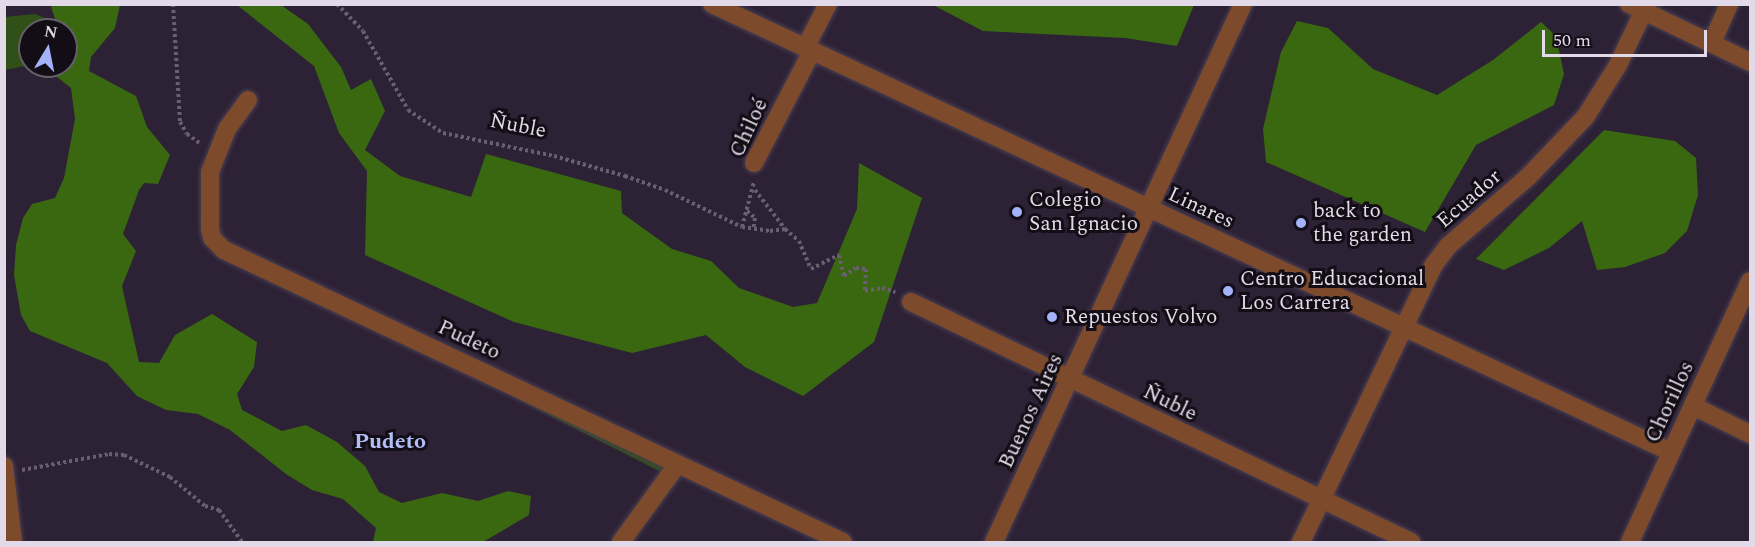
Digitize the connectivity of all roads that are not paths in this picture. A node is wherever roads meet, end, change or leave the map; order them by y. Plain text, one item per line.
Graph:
1 (712, 4) edge
2 (828, 4) edge
3 (1243, 4) edge
4 (1729, 4) edge
5 (1640, 7) edge
6 (1712, 44) junction
7 (809, 50) junction
8 (1750, 62) edge
9 (248, 100) dead end
10 (754, 164) road end
11 (1150, 209) junction
12 (1750, 281) edge
13 (911, 302) road end
14 (1405, 328) junction
15 (1071, 380) junction
16 (1693, 406) junction
17 (1750, 434) edge
18 (1671, 452) junction
19 (677, 465) junction
20 (6, 470) edge
21 (1322, 500) junction
22 (13, 543) edge
23 (621, 543) edge
24 (843, 543) edge
25 (994, 543) edge
26 (1301, 543) edge
27 (1411, 543) edge
28 (1630, 543) edge

1 - 7 street, Linares
2 - 7 street, Chiloé
3 - 11 street, Buenos Aires
4 - 6 street
5 - 6 street
5 - 14 street, Ecuador
6 - 8 street
7 - 10 street, Chiloé
7 - 11 street, Linares
9 - 19 street, Pudeto
11 - 14 street, Linares
11 - 15 street, Buenos Aires
12 - 16 street, Chorillos
13 - 15 street, Ñuble
14 - 18 street, Linares
14 - 21 street, Ecuador
15 - 21 street, Ñuble
15 - 25 street, Buenos Aires
16 - 17 street
16 - 18 street, Chorillos
18 - 28 street, Chorillos
19 - 23 street
19 - 24 street, Pudeto
20 - 22 street
21 - 26 street, Ecuador
21 - 27 street, Ñuble

